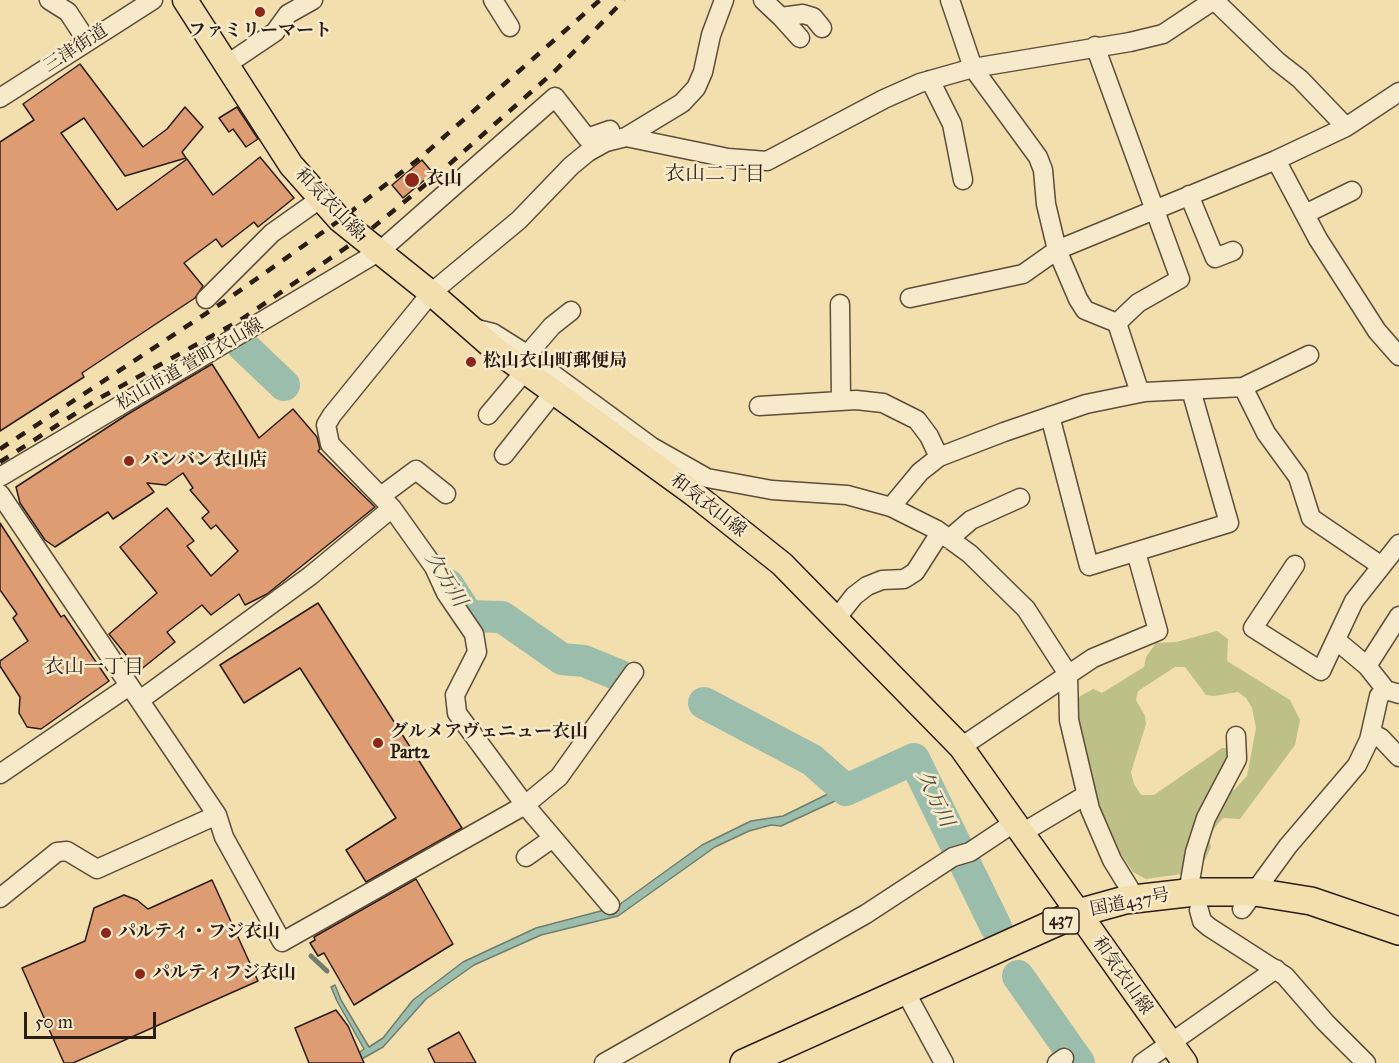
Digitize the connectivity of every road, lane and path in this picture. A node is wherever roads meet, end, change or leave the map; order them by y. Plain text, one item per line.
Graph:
1 (49, 0) edge
2 (153, 0) edge
3 (185, 0) edge
4 (313, 0) edge
5 (493, 0) edge
6 (724, 0) edge
7 (796, 0) edge
8 (950, 0) edge
9 (1215, 0) edge
10 (773, 10) edge
11 (510, 27) dead end
12 (822, 28) dead end
13 (800, 38) dead end
14 (87, 41) junction
15 (1095, 46) junction
16 (226, 65) junction
17 (973, 68) junction
18 (930, 80) junction
19 (1399, 92) edge
20 (0, 98) edge
21 (1346, 127) junction
22 (626, 137) junction
23 (1276, 160) junction
24 (963, 180) dead end
25 (1352, 191) dead end
26 (1189, 195) junction
27 (321, 199) junction
28 (1156, 209) junction
29 (1305, 214) junction
30 (1057, 250) junction
31 (380, 251) junction
32 (1233, 251) dead end
33 (431, 293) junction
34 (910, 298) dead end
35 (206, 299) dead end
36 (840, 304) dead end
37 (571, 311) dead end
38 (1117, 323) junction
39 (1309, 355) dead end
40 (1399, 356) edge
41 (526, 363) junction
42 (1243, 387) junction
43 (1191, 390) junction
44 (554, 392) junction
45 (1140, 393) junction
46 (841, 401) junction
47 (759, 406) dead end
48 (488, 415) dead end
49 (1050, 416) junction
50 (504, 455) dead end
51 (939, 457) junction
52 (0, 477) edge
53 (0, 494) edge
54 (447, 494) dead end
55 (1020, 498) dead end
56 (386, 502) junction
57 (891, 507) junction
58 (945, 536) junction
59 (1399, 544) edge
60 (1136, 552) junction
61 (1295, 565) dead end
62 (1380, 565) junction
63 (1399, 616) edge
64 (836, 619) junction
65 (1336, 640) junction
66 (1367, 666) junction
67 (634, 672) dead end
68 (1068, 674) junction
69 (1393, 692) edge
70 (134, 693) junction
71 (1371, 733) junction
72 (1236, 736) dead end
73 (961, 747) junction
74 (1399, 757) edge
75 (0, 774) edge
76 (1086, 795) junction
77 (525, 805) junction
78 (217, 815) junction
79 (1019, 828) junction
80 (553, 838) junction
81 (526, 857) dead end
82 (0, 898) edge
83 (1136, 899) junction
84 (1194, 901) junction
85 (1248, 901) junction
86 (610, 904) dead end
87 (1083, 921) junction
88 (1399, 931) edge
89 (1399, 950) edge
90 (1276, 969) junction
91 (908, 998) junction
92 (1170, 1043) junction
93 (604, 1063) edge
94 (744, 1063) edge
95 (782, 1063) edge
96 (944, 1063) edge
97 (1142, 1063) edge
98 (1185, 1063) edge
99 (1365, 1063) edge

1 - 14 street
2 - 14 street, 三津街道
3 - 16 main road, 和気衣山線
4 - 16 street
5 - 11 street
6 - 22 street
7 - 10 street
8 - 17 street
9 - 15 street
9 - 21 street
10 - 12 street
10 - 13 street
14 - 20 street, 三津街道
15 - 17 street
15 - 28 street
16 - 27 main road, 和気衣山線
17 - 18 street
17 - 30 street
18 - 22 street
18 - 24 street
19 - 21 street
21 - 23 street
22 - 31 street, 松山市道 萱町衣山線
22 - 33 street
23 - 26 street
23 - 29 street
25 - 29 street
26 - 28 street
26 - 32 street
27 - 31 main road, 和気衣山線
27 - 35 street
28 - 30 street
28 - 38 street
29 - 40 street
30 - 34 street
30 - 38 street
31 - 33 main road, 和気衣山線
31 - 52 street, 松山市道 萱町衣山線
33 - 41 main road, 和気衣山線
33 - 56 street
36 - 46 street
37 - 41 street
38 - 45 street
39 - 42 street
41 - 44 main road, 和気衣山線
41 - 48 street
41 - 57 street
42 - 43 street
42 - 62 street
43 - 45 street
43 - 60 street
44 - 50 street
44 - 64 main road, 和気衣山線
45 - 49 street
46 - 47 street
46 - 51 street
49 - 51 street
49 - 60 street
51 - 57 street
53 - 70 street
54 - 56 street
55 - 58 street
56 - 70 street
56 - 77 street
57 - 58 street
58 - 64 street
58 - 68 street
59 - 62 street
60 - 68 street
61 - 65 street
62 - 65 street
63 - 66 street
64 - 73 main road, 和気衣山線
65 - 66 street
66 - 69 street
67 - 77 street
68 - 73 street
68 - 76 street
69 - 71 street
70 - 75 street
70 - 78 street
71 - 74 street
71 - 85 street
72 - 84 street
73 - 79 main road, 和気衣山線
76 - 79 street
76 - 83 street
77 - 78 street
77 - 80 street
78 - 82 street
79 - 87 main road, 和気衣山線
79 - 93 street
80 - 81 street
80 - 86 street
83 - 84 highway, 国道437号 / 437
83 - 87 highway, 国道437号 / 437
84 - 85 highway, 国道437号 / 437
84 - 87 highway, 国道437号 / 437
84 - 90 street
85 - 88 highway, 国道437号 / 437
85 - 89 highway, 国道437号 / 437
87 - 91 highway, 国道437号 / 437
87 - 92 main road, 和気衣山線
90 - 92 street
90 - 99 street
91 - 94 highway, 国道437号 / 437
91 - 95 highway, 国道437号 / 437
91 - 96 street
92 - 97 street
92 - 98 main road, 和気衣山線

